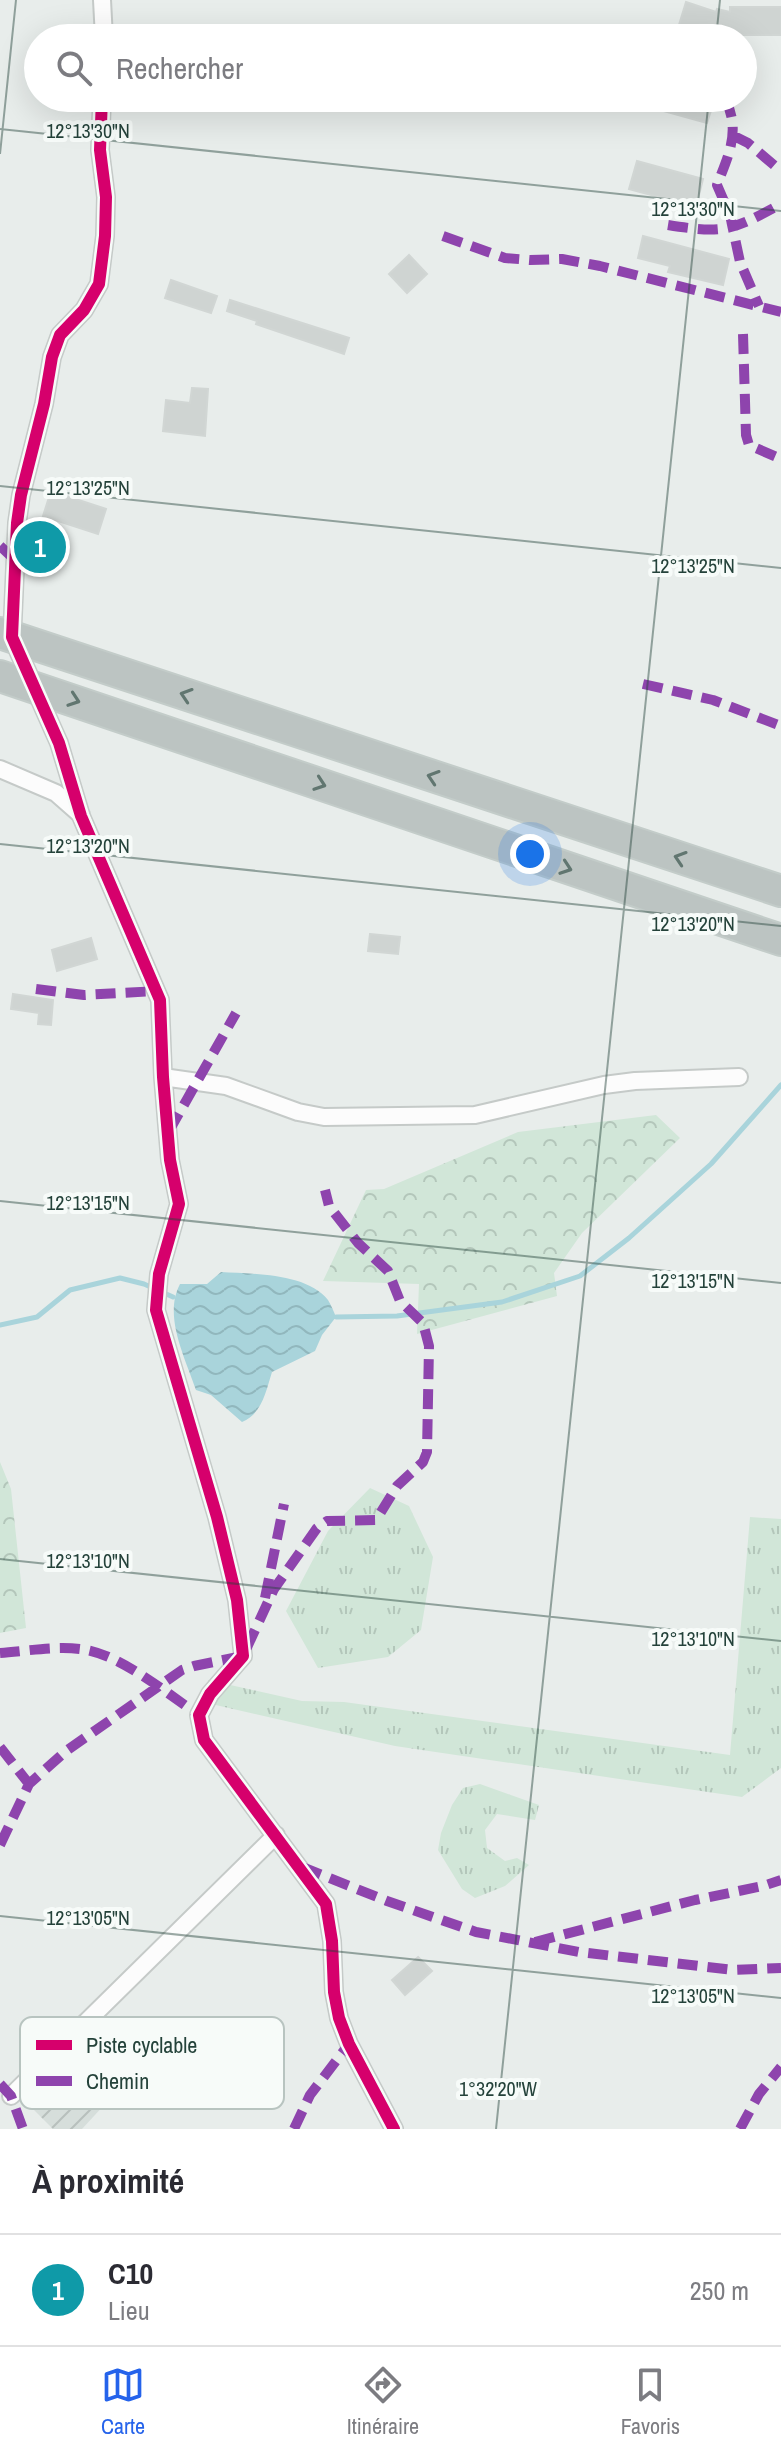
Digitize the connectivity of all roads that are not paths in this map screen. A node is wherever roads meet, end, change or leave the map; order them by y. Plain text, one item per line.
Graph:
1 (102, 0) edge
2 (103, 24) edge
3 (101, 112) edge
4 (6, 635) edge
5 (0, 676) edge
6 (33, 686) junction
7 (0, 769) edge
8 (81, 816) junction
9 (781, 890) edge
10 (781, 942) edge
11 (163, 1077) junction
12 (739, 1077) dead end
13 (276, 1835) junction
14 (91, 2017) edge
15 (20, 2087) edge
16 (11, 2096) dead end
17 (394, 2129) edge

1 - 2 street
3 - 4 street
4 - 6 street
9 -> 4 highway
5 - 6 highway
6 - 8 street
6 -> 10 highway
7 - 8 street
8 - 11 street
11 - 12 street
11 - 13 street
13 - 14 street
13 - 17 street
15 - 16 street

